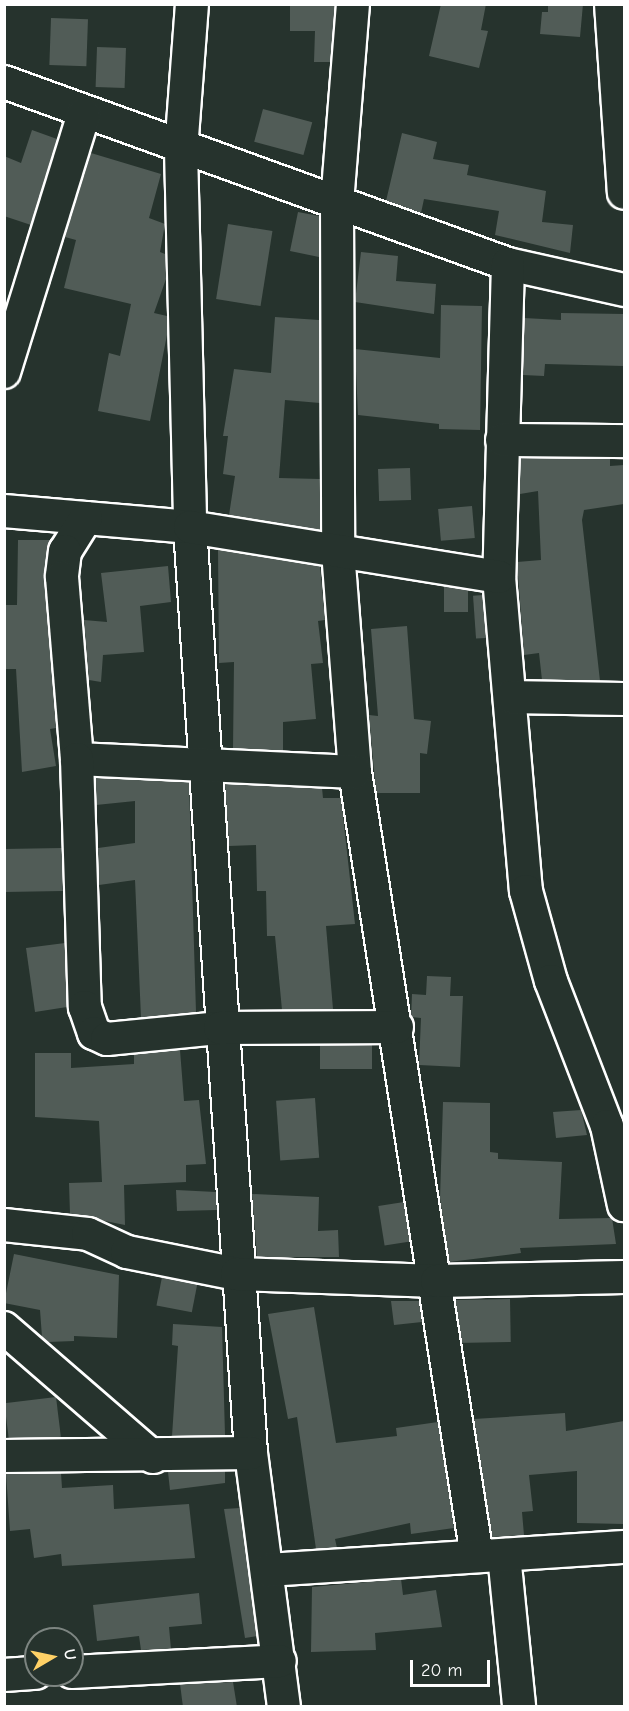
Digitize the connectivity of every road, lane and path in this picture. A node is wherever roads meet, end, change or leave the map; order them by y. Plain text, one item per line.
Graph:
1 (192, 4) edge
2 (353, 4) edge
3 (611, 4) edge
4 (4, 82) edge
5 (84, 114) junction
6 (181, 150) junction
7 (624, 193) edge
8 (338, 203) junction
9 (508, 264) junction
10 (624, 290) edge
11 (4, 372) edge
12 (502, 440) junction
13 (624, 441) edge
14 (4, 511) edge
15 (86, 518) junction
16 (190, 527) junction
17 (338, 551) junction
18 (499, 577) junction
19 (510, 697) junction
20 (624, 699) edge
21 (77, 759) junction
22 (205, 765) junction
23 (355, 772) junction
24 (397, 1027) junction
25 (220, 1028) junction
26 (624, 1205) edge
27 (4, 1225) edge
28 (237, 1274) junction
29 (624, 1276) edge
30 (437, 1281) junction
31 (4, 1328) edge
32 (250, 1453) junction
33 (4, 1456) edge
34 (153, 1457) junction
35 (624, 1547) edge
36 (491, 1556) junction
37 (268, 1570) junction
38 (280, 1661) junction
39 (84, 1671) edge
40 (24, 1674) edge
41 (4, 1675) edge
42 (284, 1707) edge
43 (519, 1707) edge

1 - 6 street
2 - 8 street
3 - 7 street
4 - 5 street
5 - 6 street
5 - 11 street
6 - 8 street
6 - 16 street
8 - 9 street
8 - 17 street
9 - 10 street
9 - 12 street
12 - 13 street
12 - 18 street
14 - 15 street
15 - 16 street
15 - 21 street
16 - 17 street
16 - 22 street
17 - 18 street
17 - 23 street
18 - 19 street
19 - 20 street
19 - 26 street
21 - 22 street
21 - 25 street
22 - 23 street
22 - 25 street
23 - 24 street
24 - 25 street
24 - 30 street
25 - 28 street
27 - 28 street
28 - 30 street
28 - 32 street
29 - 30 street
30 - 36 street
31 - 34 street
32 - 34 street
32 - 37 street
33 - 34 street
35 - 36 street
36 - 37 street
36 - 43 street
37 - 38 street
38 - 39 street
38 - 42 street
40 - 41 street

